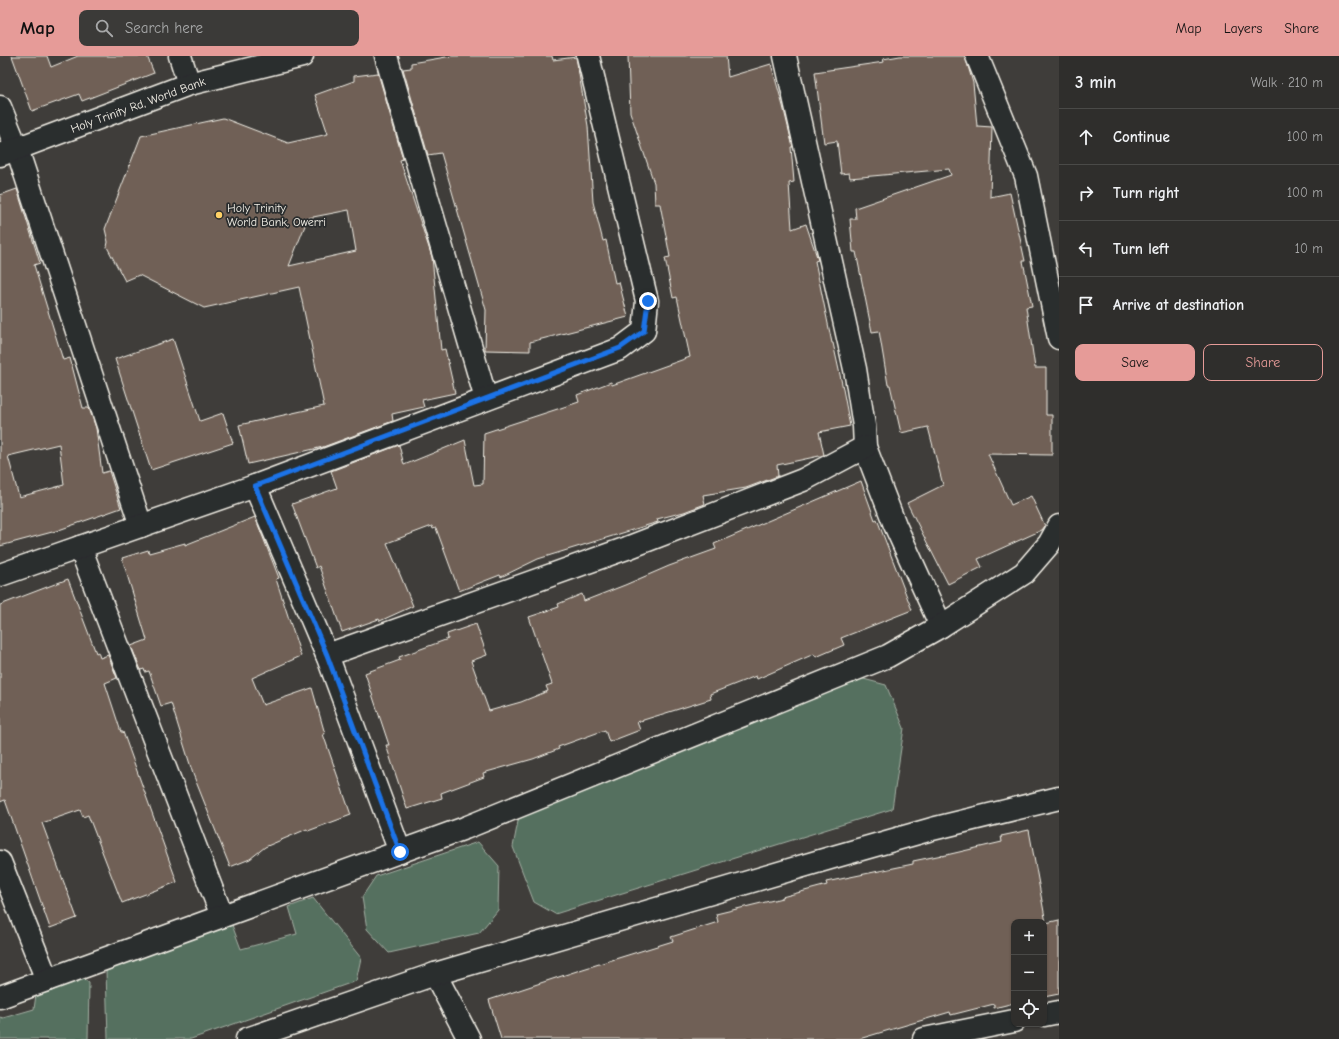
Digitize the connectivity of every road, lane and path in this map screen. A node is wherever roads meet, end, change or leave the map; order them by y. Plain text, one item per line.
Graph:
1 (180, 56) edge
2 (302, 56) edge
3 (386, 56) edge
4 (588, 56) edge
5 (785, 56) edge
6 (977, 56) edge
7 (190, 84) junction
8 (0, 107) edge
9 (8, 152) edge
10 (1059, 338) edge
11 (486, 399) junction
12 (865, 447) junction
13 (255, 486) junction
14 (140, 526) junction
15 (1059, 526) edge
16 (80, 547) junction
17 (0, 575) edge
18 (941, 626) junction
19 (327, 655) junction
20 (1059, 798) edge
21 (400, 852) junction
22 (0, 862) edge
23 (222, 916) junction
24 (435, 974) junction
25 (47, 980) junction
26 (0, 997) edge
27 (1059, 1012) edge
28 (1047, 1014) edge
29 (1011, 1022) edge
30 (246, 1039) edge
31 (469, 1039) edge
32 (924, 1039) edge

1 - 7 street
2 - 7 street, Holy Trinity Rd, World Bank
3 - 11 street
4 - 11 street
5 - 12 street
6 - 10 street
7 - 9 street, Holy Trinity Rd, World Bank
8 - 9 street
9 - 14 street
11 - 13 street
12 - 18 street
12 - 19 street
13 - 14 street
13 - 19 street
14 - 16 street
15 - 18 street
16 - 17 street
16 - 23 street
18 - 21 street
19 - 21 street
20 - 24 street
21 - 23 street
22 - 25 street
23 - 25 street
24 - 30 street
24 - 31 street
25 - 26 street
27 - 28 street
29 - 32 street

